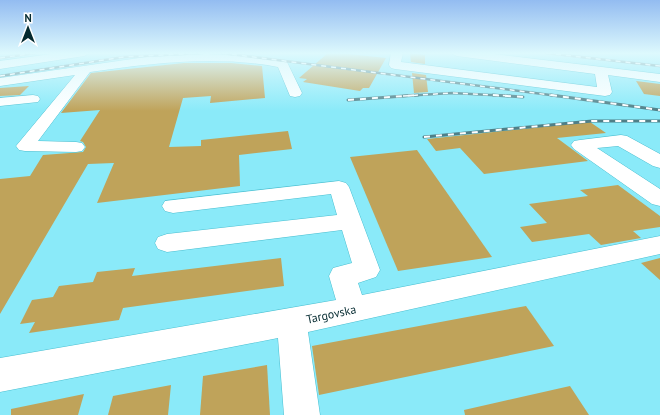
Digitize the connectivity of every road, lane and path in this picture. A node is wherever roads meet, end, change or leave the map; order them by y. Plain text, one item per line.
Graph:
1 (68, 72) edge
2 (83, 72) edge
3 (287, 72) edge
4 (452, 72) edge
5 (601, 72) edge
6 (613, 72) edge
7 (660, 78) edge
8 (0, 82) edge
9 (295, 93) dead end
10 (33, 99) dead end
11 (0, 102) edge
12 (76, 147) dead end
13 (660, 162) edge
14 (660, 199) edge
15 (174, 206) dead end
16 (350, 221) junction
17 (168, 243) dead end
18 (660, 245) edge
19 (353, 309) junction
20 (292, 322) junction
21 (0, 375) edge
22 (302, 415) edge

1 - 8 street
2 - 12 street
3 - 9 street
4 - 5 street
6 - 7 street
10 - 11 street
13 - 14 street
15 - 16 street
16 - 17 street
16 - 19 street
18 - 19 street, Targovska
19 - 20 street, Targovska
20 - 21 street, Targovska
20 - 22 street

